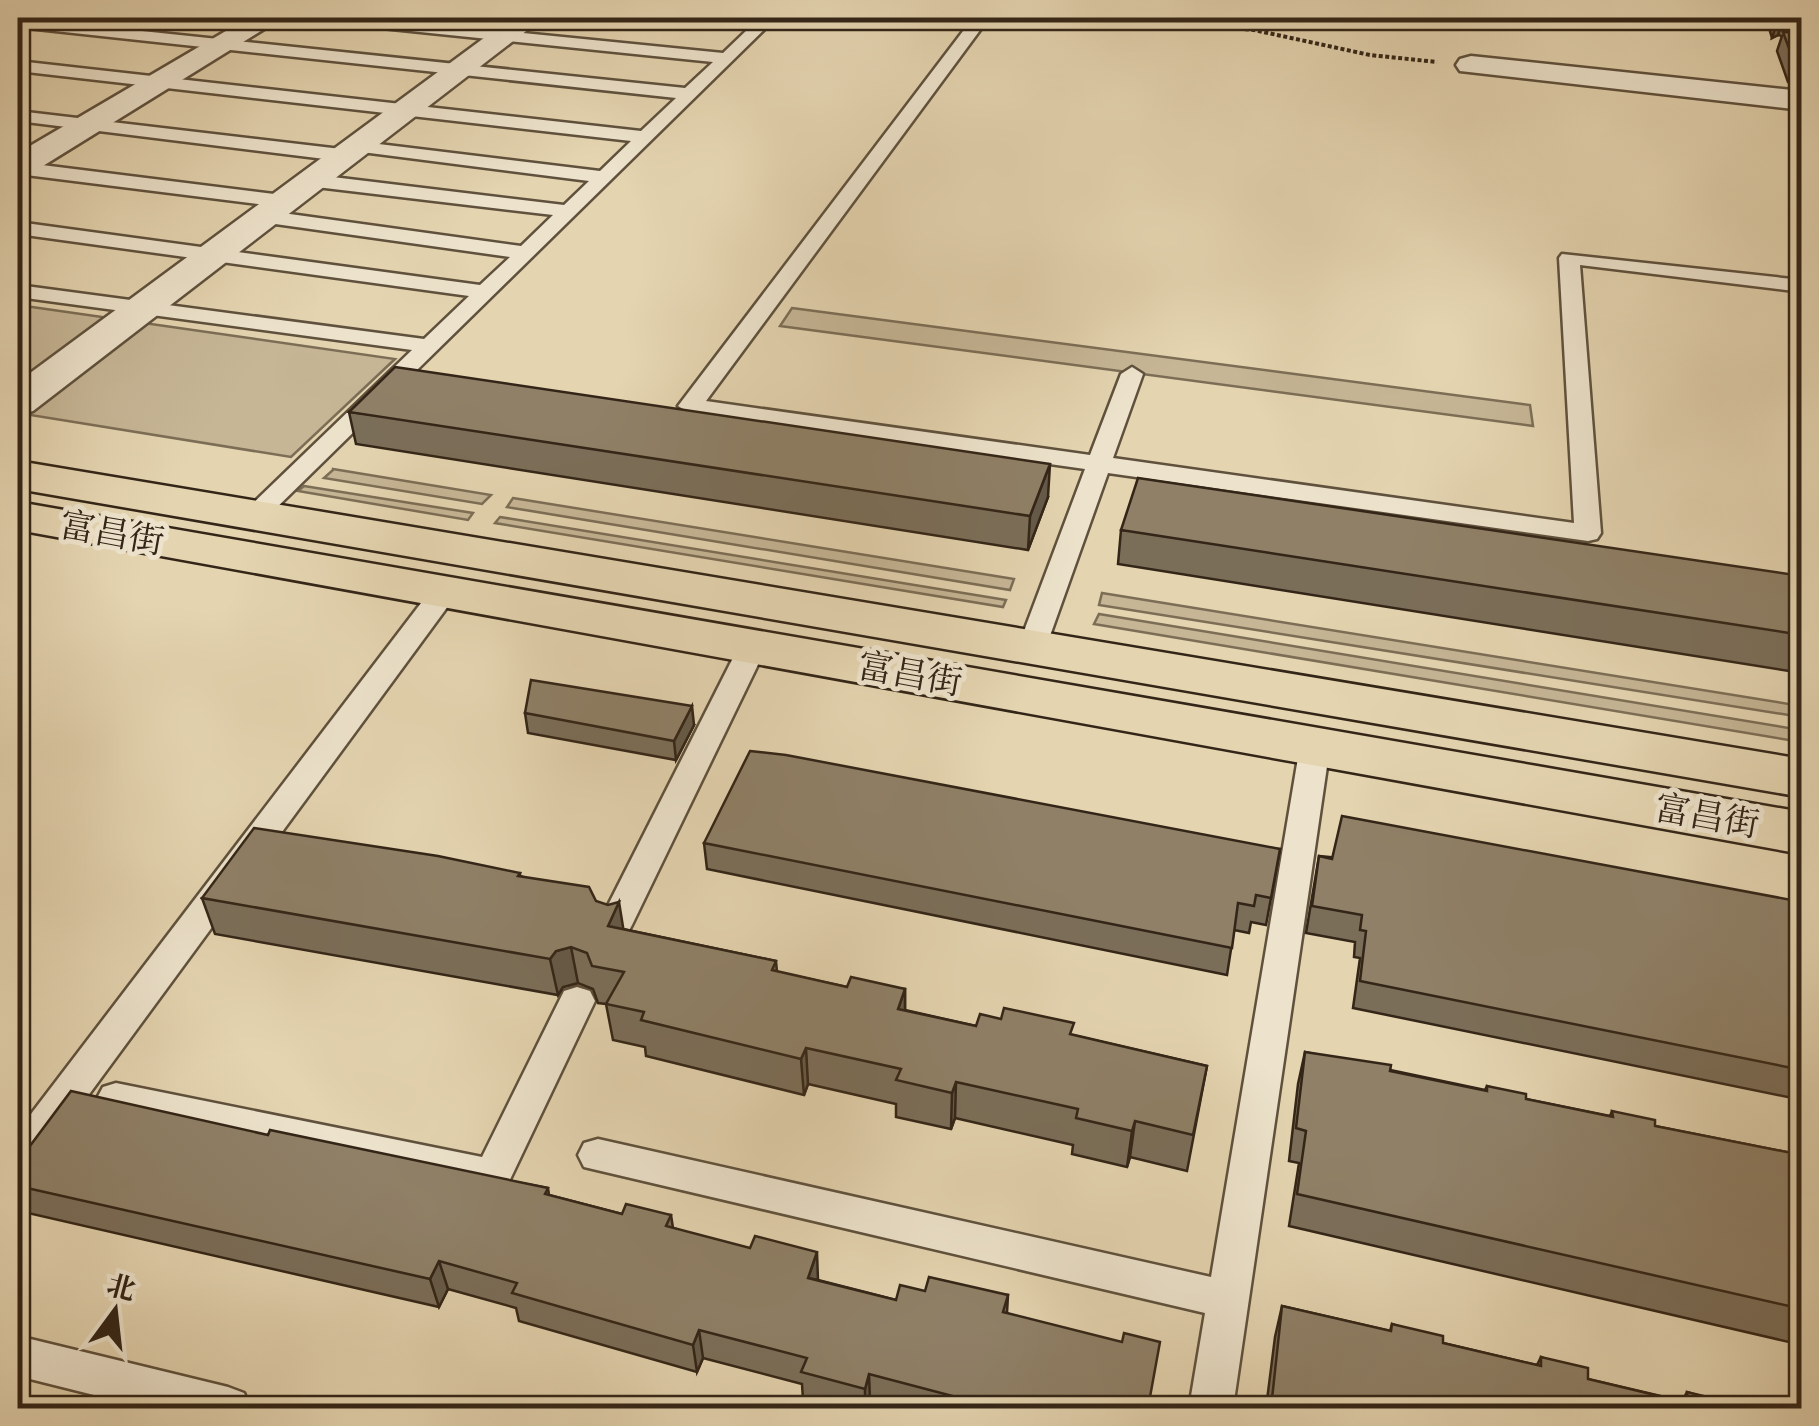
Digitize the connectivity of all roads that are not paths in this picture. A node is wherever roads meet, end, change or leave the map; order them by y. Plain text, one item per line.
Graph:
1 (268, 18) edge
2 (334, 18) edge
3 (687, 18) edge
4 (981, 18) edge
5 (18, 19) edge
6 (764, 21) edge
7 (517, 26) edge
8 (223, 44) junction
9 (726, 58) junction
10 (1471, 65) road end
11 (18, 66) edge
12 (457, 71) junction
13 (162, 81) junction
14 (688, 94) junction
15 (1802, 100) edge
16 (400, 111) junction
17 (18, 116) edge
18 (88, 125) junction
19 (644, 138) junction
20 (348, 151) junction
21 (18, 167) edge
22 (604, 177) junction
23 (284, 199) junction
24 (568, 211) junction
25 (18, 228) edge
26 (525, 253) junction
27 (211, 254) junction
28 (1802, 286) edge
29 (18, 291) edge
30 (485, 292) junction
31 (140, 308) junction
32 (430, 346) junction
33 (1132, 374) dead end
34 (18, 402) edge
35 (1103, 462) junction
36 (18, 474) edge
37 (255, 515) junction
38 (18, 516) edge
39 (444, 592) junction
40 (753, 646) junction
41 (1032, 647) junction
42 (1315, 746) junction
43 (1802, 778) edge
44 (1802, 832) edge
45 (615, 924) edge
46 (577, 1002) dead end
47 (116, 1098) edge
48 (598, 1156) dead end
49 (18, 1160) edge
50 (1229, 1300) junction
51 (18, 1356) edge
52 (228, 1408) edge
53 (1211, 1408) edge

1 - 8 street
2 - 7 lane
3 - 6 lane
4 - 35 lane
5 - 8 lane
6 - 9 lane
7 - 9 lane
7 - 12 street
8 - 12 lane
8 - 13 street
9 - 14 lane
10 - 15 street
11 - 13 lane
12 - 14 lane
12 - 16 street
13 - 16 lane
13 - 18 street
14 - 19 lane
16 - 19 lane
16 - 20 street
17 - 18 lane
18 - 20 lane
18 - 21 street
19 - 22 lane
20 - 22 lane
20 - 23 street
21 - 23 lane
22 - 24 lane
23 - 24 lane
23 - 26 lane
23 - 27 street
24 - 26 lane
25 - 27 lane
26 - 30 lane
27 - 30 lane
27 - 31 street
28 - 35 lane
29 - 31 lane
30 - 32 lane
31 - 32 lane
31 - 34 street
32 - 37 lane
33 - 35 lane
35 - 41 lane
36 - 37 main road, 富昌街
37 - 41 main road, 富昌街
38 - 39 main road, 富昌街
39 - 40 main road, 富昌街
39 - 49 lane
40 - 42 main road, 富昌街
40 - 45 lane
41 - 43 main road, 富昌街
42 - 44 main road, 富昌街
42 - 50 lane
46 - 47 lane
48 - 50 lane
50 - 53 lane
51 - 52 lane

